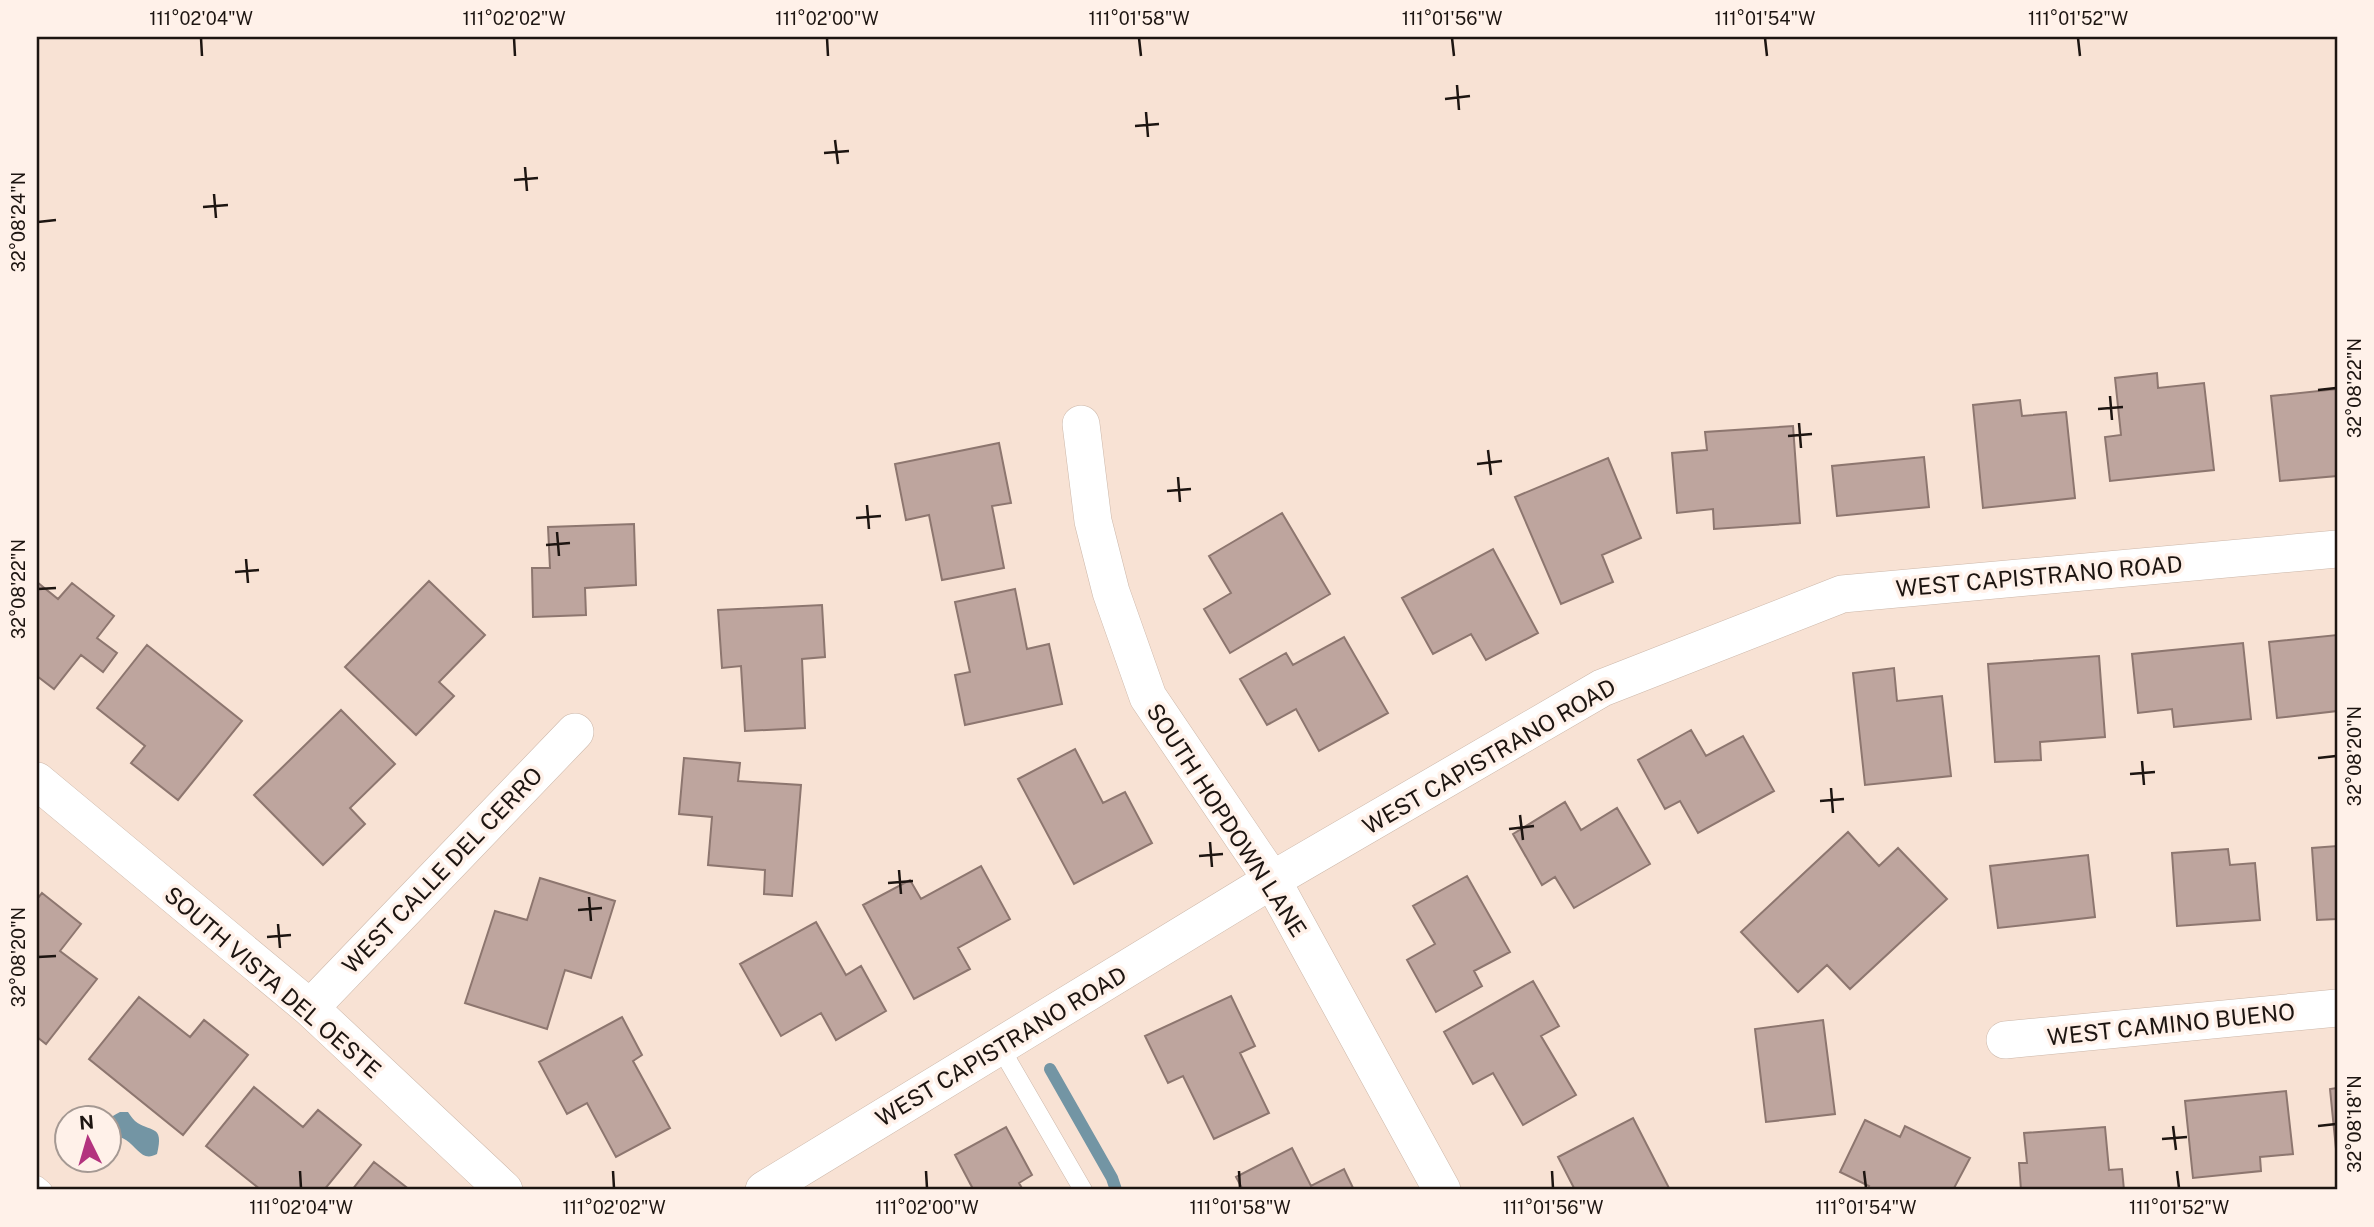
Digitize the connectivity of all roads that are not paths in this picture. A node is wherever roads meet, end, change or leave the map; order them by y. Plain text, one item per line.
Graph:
1 (1081, 424) dead end
2 (2337, 549) edge
3 (575, 732) dead end
4 (37, 780) edge
5 (1272, 880) junction
6 (310, 1008) junction
7 (2337, 1008) edge
8 (2005, 1040) dead end
9 (1000, 1046) junction
10 (37, 1185) edge
11 (43, 1190) edge
12 (504, 1190) edge
13 (764, 1190) edge
14 (1083, 1190) edge
15 (1442, 1190) edge

1 - 5 street, SOUTH HOPDOWN LANE
2 - 5 street, WEST CAPISTRANO ROAD
3 - 6 street, WEST CALLE DEL CERRO
4 - 6 street, SOUTH VISTA DEL OESTE
5 - 9 street, WEST CAPISTRANO ROAD
5 - 15 street, SOUTH HOPDOWN LANE
6 - 12 street, SOUTH VISTA DEL OESTE
7 - 8 street, WEST CAMINO BUENO
9 - 13 street, WEST CAPISTRANO ROAD
9 - 14 lane
10 - 11 lane

